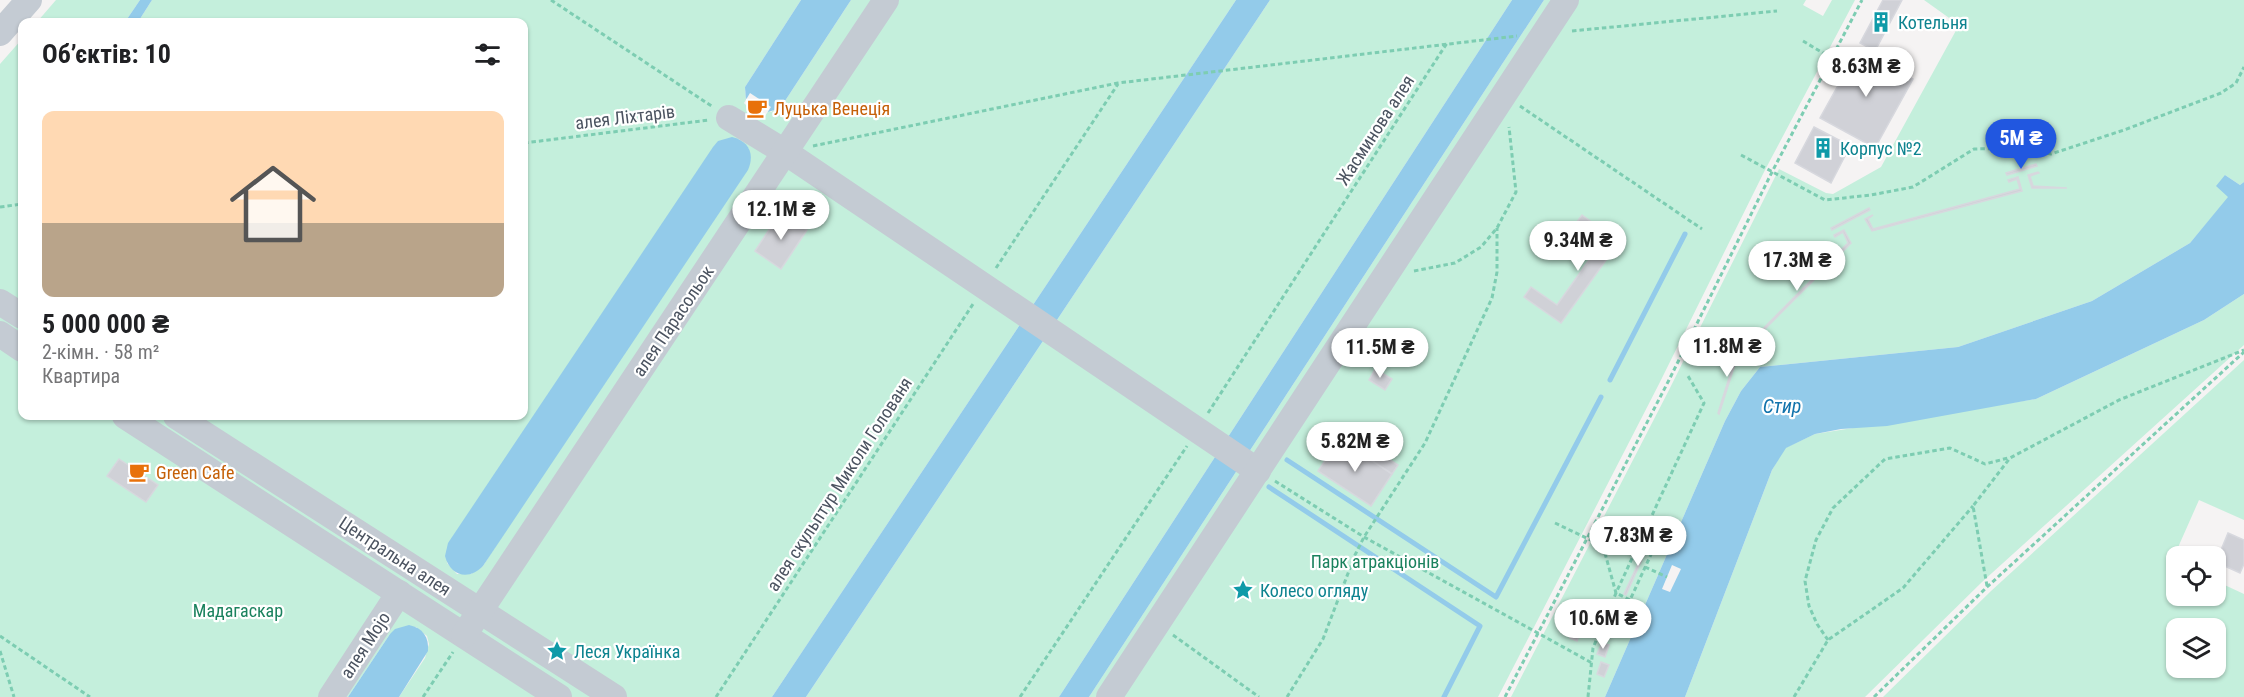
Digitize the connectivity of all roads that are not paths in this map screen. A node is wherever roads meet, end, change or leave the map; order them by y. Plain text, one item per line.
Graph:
1 (29, 0) edge
2 (886, 0) edge
3 (1566, 0) edge
4 (0, 33) edge
5 (729, 118) road end
6 (785, 152) junction
7 (0, 302) edge
8 (18, 313) edge
9 (0, 334) edge
10 (18, 346) edge
11 (141, 420) edge
12 (182, 420) edge
13 (1258, 471) junction
14 (399, 593) junction
15 (480, 611) junction
16 (464, 635) junction
17 (331, 697) edge
18 (559, 697) edge
19 (614, 697) edge
20 (1109, 697) edge

1 - 4 street
2 - 6 street, алея Парасольок
3 - 13 street
5 - 6 street
6 - 13 street
6 - 15 street, алея Парасольок
7 - 8 street
9 - 10 street
11 - 14 street, Центральна алея
12 - 15 street, Центральна алея
13 - 20 street
14 - 16 street, Центральна алея
14 - 17 street, алея Mojo
15 - 16 street, алея Парасольок
15 - 19 street, Центральна алея
16 - 18 street, Центральна алея

